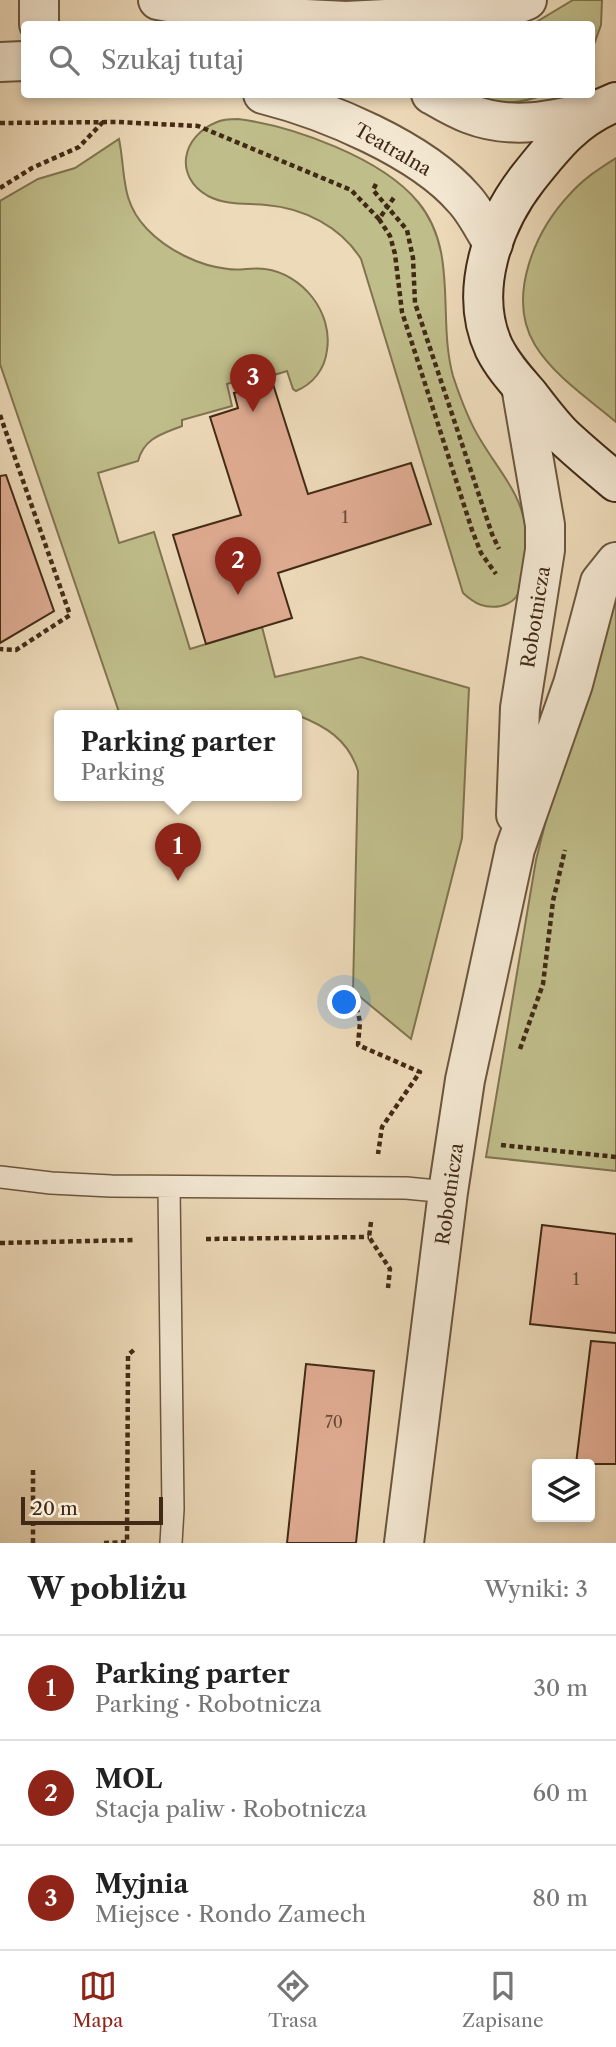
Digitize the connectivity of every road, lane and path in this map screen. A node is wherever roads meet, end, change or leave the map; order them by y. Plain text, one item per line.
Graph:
1 (40, 0) edge
2 (158, 0) edge
3 (527, 0) edge
4 (256, 20) edge
5 (39, 21) edge
6 (21, 61) edge
7 (0, 62) edge
8 (616, 78) edge
9 (277, 98) edge
10 (438, 98) edge
11 (605, 106) edge
12 (103, 122) junction
13 (0, 123) edge
14 (0, 188) edge
15 (351, 190) dead end
16 (373, 190) dead end
17 (379, 219) dead end
18 (493, 244) junction
19 (521, 386) junction
20 (0, 415) edge
21 (616, 482) edge
22 (616, 562) edge
23 (544, 564) junction
24 (497, 586) dead end
25 (0, 649) edge
26 (567, 839) dead end
27 (515, 849) junction
28 (353, 991) dead end
29 (424, 1059) dead end
30 (517, 1060) dead end
31 (421, 1072) junction
32 (465, 1080) junction
33 (501, 1145) dead end
34 (616, 1157) edge
35 (0, 1177) edge
36 (169, 1187) junction
37 (373, 1188) junction
38 (448, 1192) junction
39 (387, 1297) dead end
40 (33, 1470) dead end
41 (127, 1542) edge
42 (33, 1543) edge
43 (104, 1543) edge
44 (171, 1543) edge
45 (404, 1543) edge

1 - 5 street
2 - 4 street
3 - 4 street
6 - 7 street
8 - 11 street
9 - 18 street, Teatralna
10 - 11 street
11 - 18 street
12 - 13 path
12 - 14 path
12 - 15 path
16 - 23 path
17 - 24 path
18 - 19 street
19 - 21 street
19 - 23 street, Robotnicza
20 - 25 path
22 - 27 street, Robotnicza
23 - 27 street, Robotnicza
26 - 30 path
27 - 32 street, Robotnicza
28 - 31 path
29 - 31 path
31 - 32 path
31 - 37 path
32 - 38 street, Robotnicza
33 - 34 path
35 - 36 lane
36 - 37 lane
36 - 44 lane
37 - 38 lane
37 - 39 path
38 - 45 street, Robotnicza
40 - 42 path
41 - 43 path

